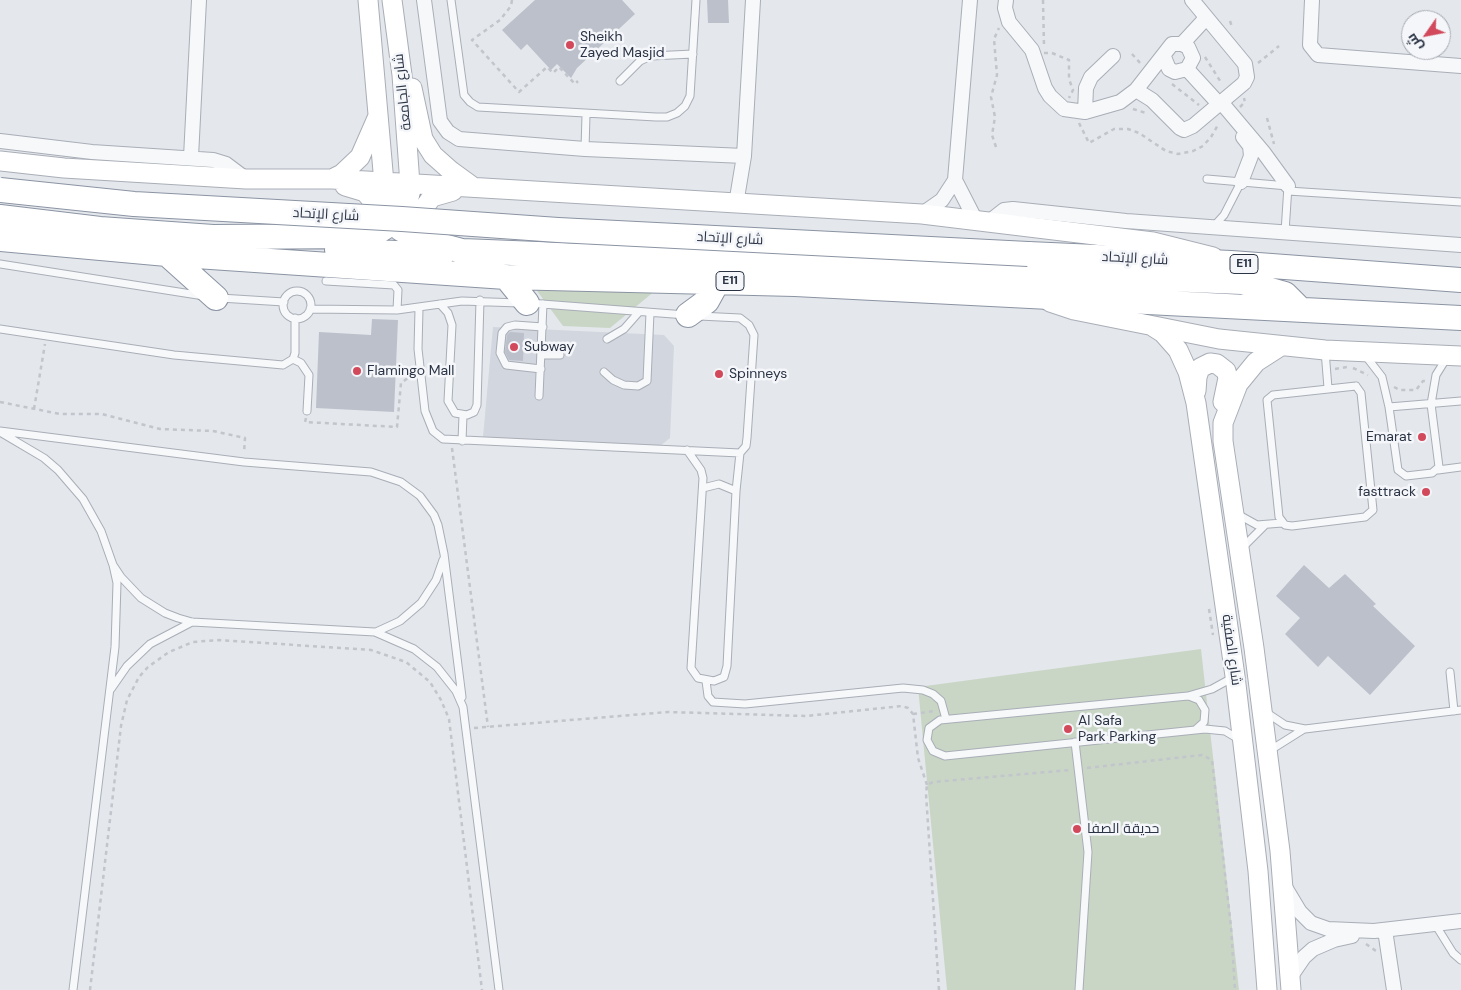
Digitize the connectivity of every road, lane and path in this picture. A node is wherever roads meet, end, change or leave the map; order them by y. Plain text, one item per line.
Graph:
1 (200, 0) edge
2 (368, 0) edge
3 (392, 0) edge
4 (424, 0) edge
5 (451, 0) edge
6 (512, 0) edge
7 (696, 0) edge
8 (753, 0) edge
9 (970, 0) edge
10 (1006, 0) edge
11 (1043, 0) edge
12 (1192, 0) edge
13 (1312, 0) edge
14 (1006, 16) junction
15 (1206, 18) junction
16 (1192, 33) junction
17 (1182, 44) junction
18 (1280, 46) dead end
19 (693, 54) junction
20 (1040, 56) junction
21 (1113, 56) dead end
22 (1164, 57) junction
23 (1258, 63) dead end
24 (1461, 66) edge
25 (1188, 69) junction
26 (402, 75) junction
27 (578, 81) dead end
28 (620, 81) dead end
29 (1136, 90) junction
30 (1221, 102) junction
31 (1239, 108) dead end
32 (1064, 109) junction
33 (1085, 112) junction
34 (379, 113) junction
35 (586, 115) junction
36 (1267, 118) dead end
37 (1218, 125) dead end
38 (0, 141) edge
39 (996, 147) dead end
40 (1254, 148) junction
41 (585, 149) junction
42 (744, 156) junction
43 (191, 157) junction
44 (0, 161) edge
45 (1271, 162) junction
46 (383, 173) junction
47 (410, 174) junction
48 (246, 179) junction
49 (332, 179) junction
50 (1207, 179) dead end
51 (289, 180) junction
52 (955, 180) junction
53 (1241, 182) junction
54 (474, 187) junction
55 (1288, 189) junction
56 (0, 190) edge
57 (1461, 202) edge
58 (736, 204) junction
59 (922, 214) junction
60 (0, 217) edge
61 (983, 220) junction
62 (395, 221) junction
63 (1214, 226) junction
64 (1285, 232) junction
65 (257, 237) junction
66 (344, 238) junction
67 (0, 239) edge
68 (1461, 245) edge
69 (462, 251) junction
70 (167, 254) junction
71 (0, 264) edge
72 (1231, 264) junction
73 (506, 277) junction
74 (1461, 280) edge
75 (326, 281) dead end
76 (718, 281) junction
77 (216, 298) junction
78 (1040, 298) junction
79 (480, 300) junction
80 (284, 302) junction
81 (440, 304) junction
82 (535, 304) junction
83 (310, 309) junction
84 (419, 309) junction
85 (1300, 309) junction
86 (397, 310) junction
87 (638, 312) junction
88 (650, 313) junction
89 (688, 315) junction
90 (295, 318) junction
91 (1461, 318) edge
92 (1152, 326) junction
93 (543, 327) junction
94 (0, 329) edge
95 (46, 335) junction
96 (607, 339) dead end
97 (1281, 346) junction
98 (1325, 350) junction
99 (1361, 351) junction
100 (542, 355) junction
101 (560, 355) dead end
102 (1455, 356) edge
103 (293, 359) junction
104 (542, 368) junction
105 (420, 370) junction
106 (1327, 370) junction
107 (604, 372) dead end
108 (1372, 379) dead end
109 (1433, 382) junction
110 (1392, 383) dead end
111 (1328, 388) junction
112 (539, 396) dead end
113 (1461, 401) edge
114 (0, 402) edge
115 (1196, 403) junction
116 (1431, 404) junction
117 (1389, 406) junction
118 (34, 409) junction
119 (308, 411) joint
120 (463, 415) junction
121 (1223, 423) junction
122 (0, 431) edge
123 (450, 440) junction
124 (462, 441) junction
125 (687, 450) junction
126 (740, 453) junction
127 (244, 462) junction
128 (1461, 467) edge
129 (1438, 470) junction
130 (703, 488) junction
131 (736, 491) junction
132 (1232, 504) junction
133 (1282, 523) junction
134 (1264, 526) junction
135 (1239, 551) junction
136 (444, 554) junction
137 (113, 565) junction
138 (1208, 604) dead end
139 (192, 622) junction
140 (375, 632) junction
141 (1214, 640) dead end
142 (1450, 672) dead end
143 (1235, 676) junction
144 (706, 681) junction
145 (109, 692) junction
146 (1188, 696) junction
147 (1261, 706) junction
148 (463, 707) junction
149 (944, 710) junction
150 (1458, 711) edge
151 (913, 714) junction
152 (946, 719) junction
153 (488, 727) junction
154 (466, 728) junction
155 (450, 729) junction
156 (1305, 729) junction
157 (1195, 730) junction
158 (1242, 741) junction
159 (1076, 742) junction
160 (1267, 752) junction
161 (928, 785) dead end
162 (1284, 884) junction
163 (1461, 921) edge
164 (1434, 923) junction
165 (1380, 930) junction
166 (1358, 943) dead end
167 (1378, 955) dead end
168 (1461, 960) edge
169 (1291, 983) edge
170 (73, 990) edge
171 (90, 990) edge
172 (482, 990) edge
173 (499, 990) edge
174 (1080, 990) edge
175 (1266, 990) edge
176 (1394, 990) edge

1 - 43 street
2 - 34 main road, شارع الجامعة
3 - 26 main road, شارع الجامعة
4 - 41 street
5 - 35 lane
6 - 27 path
7 - 19 lane
8 - 42 street
9 - 52 street
10 - 14 street
11 - 20 path
12 - 15 street
13 - 24 street
14 - 20 street
14 - 39 path
15 - 16 street
15 - 30 street
16 - 17 street
16 - 30 path
17 - 22 street
17 - 25 street
18 - 23 path
19 - 28 lane
19 - 35 lane
20 - 32 street
20 - 32 path
21 - 33 street
22 - 25 street
22 - 29 street
25 - 30 street
26 - 47 main road, شارع الجامعة
26 - 54 main road
29 - 30 street
29 - 33 street
30 - 31 path
30 - 40 street
32 - 33 street
32 - 37 path
34 - 46 main road, شارع الجامعة
34 - 49 main road
35 - 41 lane
36 - 45 path
38 - 43 street
40 - 45 street
40 - 53 street
41 - 42 street
42 - 58 street
43 - 48 street
44 - 48 main road
45 - 55 street
46 - 47 main road
46 - 49 main road
46 - 62 highway
47 - 54 main road
47 - 62 highway
48 - 51 main road
49 - 51 main road
50 - 53 lane
51 - 66 main road
52 - 59 street
52 - 61 street
53 - 55 lane
53 - 63 lane
54 - 58 main road
54 - 69 main road
55 - 57 lane
55 - 64 lane
56 - 72 highway, شارع الإتحاد / E11, bridge
58 - 59 main road
59 - 61 main road
60 - 65 highway
61 - 63 street
61 - 72 main road
62 - 66 highway
62 - 69 highway
63 - 64 street
64 - 68 street
65 - 66 highway
65 - 69 highway
67 - 70 highway, E11
69 - 85 highway
70 - 73 highway, E11
70 - 77 highway
71 - 77 lane
72 - 74 highway, شارع الإتحاد / E11
73 - 76 highway, E11
73 - 82 highway
75 - 86 lane
76 - 78 highway, E11
76 - 89 highway
77 - 80 lane
78 - 85 highway, E11
78 - 92 main road
79 - 81 lane
79 - 82 lane
79 - 120 lane
80 - 83 lane
80 - 90 lane
81 - 84 lane
81 - 120 lane
82 - 87 lane
82 - 93 lane
83 - 86 lane
83 - 90 lane
84 - 86 lane
84 - 105 lane
85 - 91 highway, E11
87 - 88 lane
87 - 96 lane
88 - 89 lane
88 - 107 lane
89 - 126 lane
90 - 103 lane
92 - 97 main road
92 - 115 main road, شارع الصفية
93 - 100 lane
93 - 104 lane
94 - 95 lane
95 - 103 lane
95 - 118 path
97 - 98 main road
97 - 121 main road, شارع الصفية
98 - 99 main road
98 - 106 lane
99 - 102 main road
99 - 117 lane
100 - 101 lane
100 - 104 lane
102 - 109 lane
103 - 119 lane
104 - 112 lane
105 - 119 path
105 - 123 lane
106 - 108 path
106 - 111 lane
109 - 110 path
109 - 116 lane
111 - 133 lane
111 - 133 lane
113 - 116 lane
114 - 118 path
115 - 121 main road
115 - 143 main road, شارع الصفية
116 - 117 lane
116 - 129 lane
117 - 129 lane
118 - 127 path
120 - 124 lane
121 - 132 main road, شارع الصفية
122 - 127 lane
122 - 137 lane
123 - 124 lane
123 - 153 path
124 - 125 lane
125 - 126 lane
125 - 130 lane
126 - 131 lane
127 - 136 lane
128 - 129 lane
130 - 131 lane
130 - 144 lane
131 - 144 lane
132 - 134 lane
132 - 135 main road, شارع الصفية
133 - 134 lane
134 - 135 lane
135 - 147 main road, شارع الصفية
136 - 140 lane
136 - 148 lane
137 - 139 lane
137 - 145 lane
138 - 141 path
139 - 140 lane
139 - 145 lane
140 - 148 lane
142 - 150 lane
143 - 146 lane
143 - 158 main road, شارع الصفية
144 - 149 lane
145 - 170 lane
146 - 152 lane
146 - 157 lane
147 - 156 lane
147 - 160 main road, شارع الصفية
148 - 154 lane
149 - 151 path
149 - 152 lane
150 - 156 lane
151 - 153 path
151 - 161 path
152 - 159 lane
153 - 154 path
154 - 155 path
154 - 173 lane
155 - 171 path
155 - 172 path
156 - 160 lane
157 - 158 lane
157 - 159 lane
158 - 175 main road, شارع الصفية
159 - 174 lane
160 - 162 main road, شارع الصفية
162 - 165 street
162 - 169 main road, شارع الصفية
163 - 164 street
164 - 165 street
164 - 168 lane
165 - 169 street
165 - 176 street
166 - 167 path

